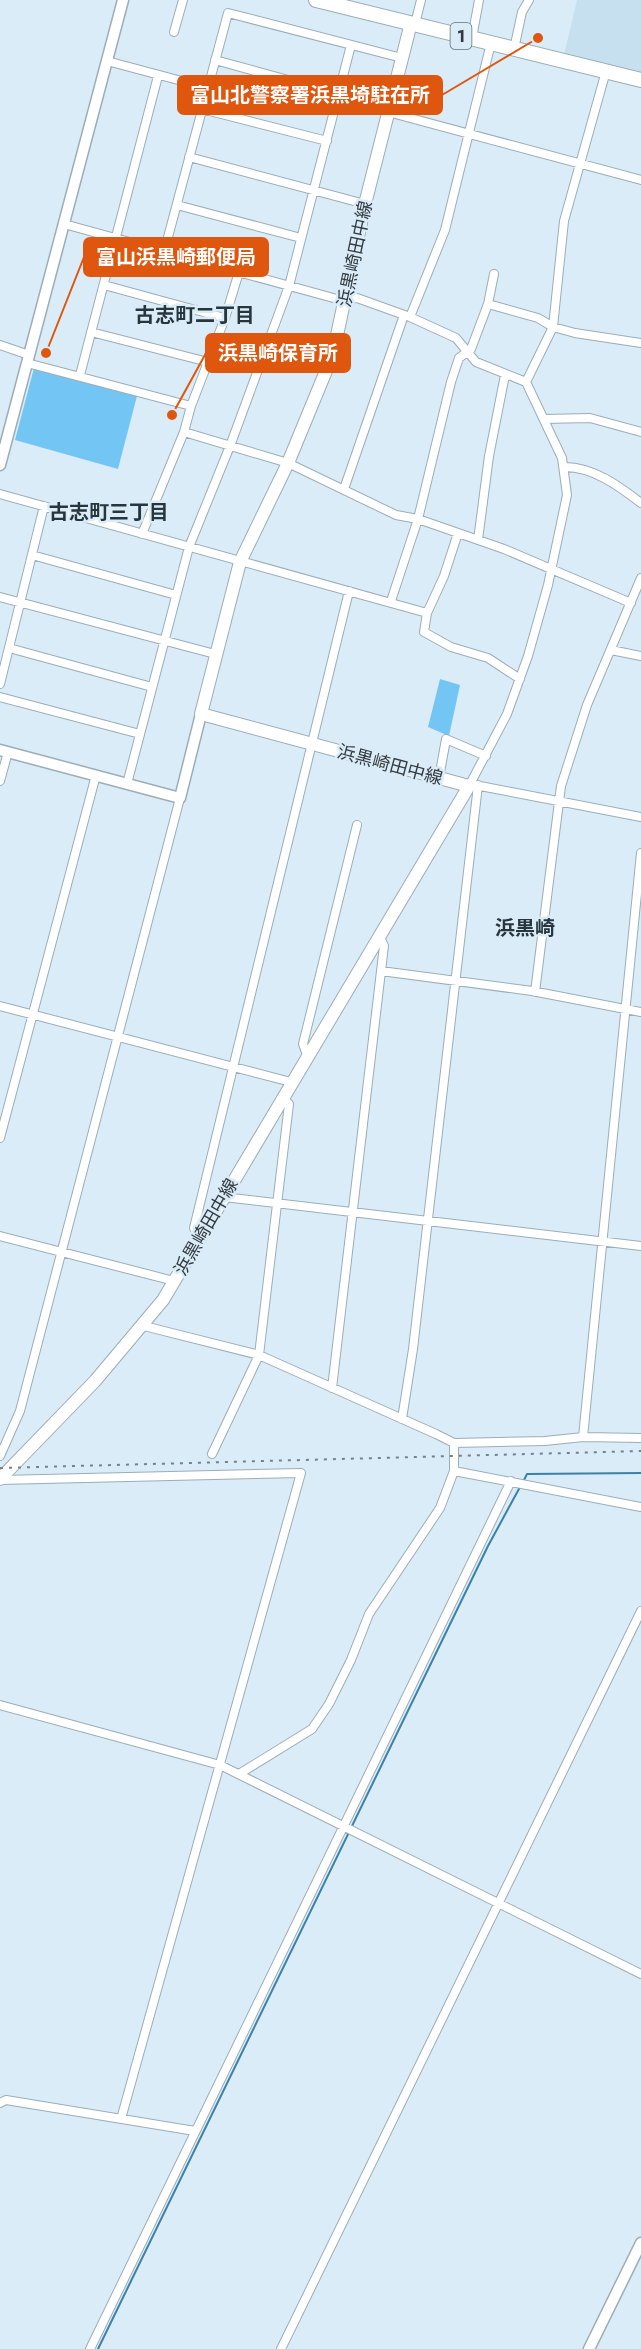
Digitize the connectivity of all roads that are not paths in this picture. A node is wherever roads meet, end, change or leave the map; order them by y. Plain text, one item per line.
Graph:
1 (123, 0) edge
2 (183, 0) edge
3 (316, 0) edge
4 (421, 0) edge
5 (479, 0) edge
6 (529, 0) edge
7 (413, 24) junction
8 (174, 32) dead end
9 (472, 38) junction
10 (491, 43) junction
11 (351, 45) junction
12 (514, 49) junction
13 (402, 58) junction
14 (215, 60) junction
15 (107, 61) junction
16 (606, 71) junction
17 (158, 76) junction
18 (641, 80) edge
19 (208, 88) junction
20 (339, 94) junction
21 (202, 109) junction
22 (388, 112) junction
23 (468, 133) junction
24 (327, 141) junction
25 (189, 157) junction
26 (581, 165) junction
27 (641, 180) edge
28 (314, 189) junction
29 (365, 204) junction
30 (177, 205) junction
31 (64, 224) junction
32 (302, 238) junction
33 (115, 240) junction
34 (164, 252) junction
35 (238, 272) junction
36 (494, 274) dead end
37 (104, 285) junction
38 (289, 286) junction
39 (344, 299) junction
40 (488, 304) junction
41 (407, 316) junction
42 (225, 318) junction
43 (553, 327) junction
44 (92, 332) junction
45 (641, 343) edge
46 (0, 345) edge
47 (466, 351) junction
48 (28, 359) junction
49 (208, 362) junction
50 (80, 375) junction
51 (505, 375) junction
52 (526, 382) junction
53 (191, 406) junction
54 (544, 419) junction
55 (184, 432) junction
56 (641, 432) edge
57 (230, 446) junction
58 (0, 462) edge
59 (288, 463) junction
60 (565, 467) junction
61 (344, 489) junction
62 (0, 494) edge
63 (641, 503) edge
64 (44, 506) junction
65 (418, 519) junction
66 (458, 533) junction
67 (142, 534) junction
68 (478, 540) junction
69 (189, 547) junction
70 (32, 555) junction
71 (240, 562) junction
72 (551, 569) junction
73 (641, 578) edge
74 (349, 591) junction
75 (176, 595) junction
76 (0, 597) edge
77 (391, 601) junction
78 (20, 603) junction
79 (631, 603) junction
80 (427, 613) junction
81 (165, 641) junction
82 (9, 648) junction
83 (611, 650) junction
84 (215, 654) junction
85 (641, 656) edge
86 (520, 679) junction
87 (0, 684) edge
88 (152, 687) junction
89 (0, 697) edge
90 (201, 714) junction
91 (140, 734) junction
92 (310, 743) junction
93 (4, 751) edge
94 (486, 756) junction
95 (96, 776) junction
96 (439, 778) junction
97 (0, 781) edge
98 (127, 784) junction
99 (473, 785) junction
100 (180, 798) junction
101 (558, 800) junction
102 (641, 817) edge
103 (357, 825) dead end
104 (641, 853) edge
105 (379, 935) junction
106 (381, 971) junction
107 (455, 981) junction
108 (535, 992) junction
109 (0, 1006) edge
110 (626, 1009) junction
111 (641, 1012) edge
112 (33, 1014) junction
113 (116, 1036) junction
114 (308, 1055) junction
115 (232, 1067) junction
116 (291, 1082) junction
117 (282, 1097) junction
118 (0, 1138) edge
119 (224, 1197) junction
120 (276, 1203) junction
121 (353, 1212) junction
122 (427, 1221) junction
123 (0, 1236) edge
124 (199, 1239) junction
125 (604, 1242) junction
126 (641, 1246) edge
127 (60, 1252) junction
128 (174, 1281) junction
129 (144, 1326) junction
130 (259, 1355) junction
131 (332, 1388) junction
132 (402, 1419) junction
133 (583, 1437) junction
134 (641, 1438) edge
135 (453, 1443) junction
136 (212, 1454) dead end
137 (0, 1456) edge
138 (18, 1459) junction
139 (454, 1471) junction
140 (0, 1480) edge
141 (511, 1481) junction
142 (641, 1507) edge
143 (641, 1611) edge
144 (0, 1706) edge
145 (220, 1765) junction
146 (239, 1774) junction
147 (343, 1828) junction
148 (497, 1903) junction
149 (641, 1974) edge
150 (0, 2103) edge
151 (121, 2119) junction
152 (195, 2131) junction
153 (641, 2243) edge
154 (90, 2349) edge
155 (281, 2349) edge
156 (589, 2349) edge

1 - 15 street
2 - 8 street
3 - 7 main road, 1
4 - 7 street
5 - 9 street
6 - 12 street
7 - 9 main road, 1
7 - 13 main road, 浜黒崎田中線
9 - 10 main road, 1
10 - 12 main road, 1
10 - 23 street
11 - 13 street
11 - 14 street
11 - 20 street
12 - 16 main road, 1
13 - 22 main road, 浜黒崎田中線
14 - 19 street
14 - 20 street
15 - 17 street
15 - 31 street
16 - 18 main road, 1
16 - 26 street
17 - 19 street
17 - 33 street
19 - 21 street
20 - 24 street
21 - 24 street
21 - 25 street
22 - 23 street
22 - 29 main road, 浜黒崎田中線
23 - 26 street
23 - 41 street
24 - 28 street
25 - 28 street
25 - 30 street
26 - 27 street
26 - 43 street
28 - 29 street
28 - 32 street
29 - 39 main road, 浜黒崎田中線
30 - 32 street
30 - 34 street
31 - 33 street
31 - 48 street
32 - 38 street
33 - 34 street
33 - 37 street
34 - 35 street
35 - 38 street
35 - 42 street
36 - 40 street
37 - 42 street
37 - 44 street
38 - 39 street
38 - 57 street
39 - 41 street
39 - 59 main road, 浜黒崎田中線
40 - 43 street
40 - 47 street
41 - 47 street
41 - 61 street
42 - 49 street
43 - 45 street
43 - 52 street
44 - 49 street
44 - 50 street
46 - 48 street
47 - 51 street
47 - 65 street
48 - 50 street
48 - 58 street
49 - 53 street
50 - 53 street
51 - 52 street
51 - 68 street
52 - 54 street
53 - 55 street
54 - 56 street
54 - 60 street
55 - 57 street
55 - 67 street
57 - 59 street
57 - 69 street
59 - 61 street
59 - 71 main road, 浜黒崎田中線
60 - 63 street
60 - 72 street
61 - 65 street
62 - 64 street
64 - 67 street
64 - 70 street
65 - 66 street
65 - 77 street
66 - 68 street
66 - 80 street
67 - 69 street
68 - 72 street
69 - 71 street
69 - 75 street
70 - 75 street
70 - 78 street
71 - 74 street
71 - 84 main road, 浜黒崎田中線
72 - 79 street
72 - 86 street
73 - 79 street
74 - 77 street
74 - 92 street
75 - 81 street
76 - 78 street
77 - 80 street
78 - 81 street
78 - 82 street
79 - 83 street
80 - 86 street
81 - 84 street
81 - 88 street
82 - 87 street
82 - 88 street
83 - 85 street
83 - 101 street
84 - 90 main road, 浜黒崎田中線
86 - 94 street
88 - 91 street
89 - 91 street
90 - 92 main road, 浜黒崎田中線
90 - 100 street
91 - 98 street
92 - 96 main road, 浜黒崎田中線
92 - 115 street
93 - 95 street
93 - 97 street
94 - 96 street
94 - 99 street
95 - 98 street
95 - 112 street
96 - 99 main road, 浜黒崎田中線
98 - 100 street
99 - 101 street
99 - 105 main road, 浜黒崎田中線
99 - 107 street
100 - 113 street
101 - 102 street
101 - 108 street
103 - 114 street
104 - 110 street
105 - 106 street
105 - 114 main road, 浜黒崎田中線
106 - 107 street
106 - 121 street
107 - 108 street
107 - 122 street
108 - 110 street
109 - 112 street
110 - 111 street
110 - 125 street
112 - 113 street
112 - 118 street
113 - 115 street
113 - 127 street
114 - 116 main road, 浜黒崎田中線
115 - 116 street
115 - 124 street
116 - 117 main road, 浜黒崎田中線
117 - 119 main road, 浜黒崎田中線
117 - 120 street
119 - 120 street
119 - 124 main road, 浜黒崎田中線
120 - 121 street
120 - 130 street
121 - 122 street
121 - 131 street
122 - 125 street
122 - 132 street
123 - 127 street
124 - 128 main road, 浜黒崎田中線
125 - 126 street
125 - 133 street
127 - 128 street
127 - 137 street
128 - 129 main road, 浜黒崎田中線
129 - 130 street
129 - 138 main road, 浜黒崎田中線
130 - 131 street
130 - 136 street
131 - 132 street
132 - 135 street
133 - 134 street
133 - 135 street
135 - 139 street
137 - 138 street
138 - 140 main road, 浜黒崎田中線
139 - 141 street
139 - 146 street
140 - 145 street
141 - 142 street
141 - 147 street
143 - 148 street
144 - 145 street
145 - 146 street
145 - 151 street
146 - 147 street
147 - 148 street
147 - 152 street
148 - 149 street
148 - 155 street
150 - 151 street
151 - 152 street
152 - 154 street
153 - 156 street

